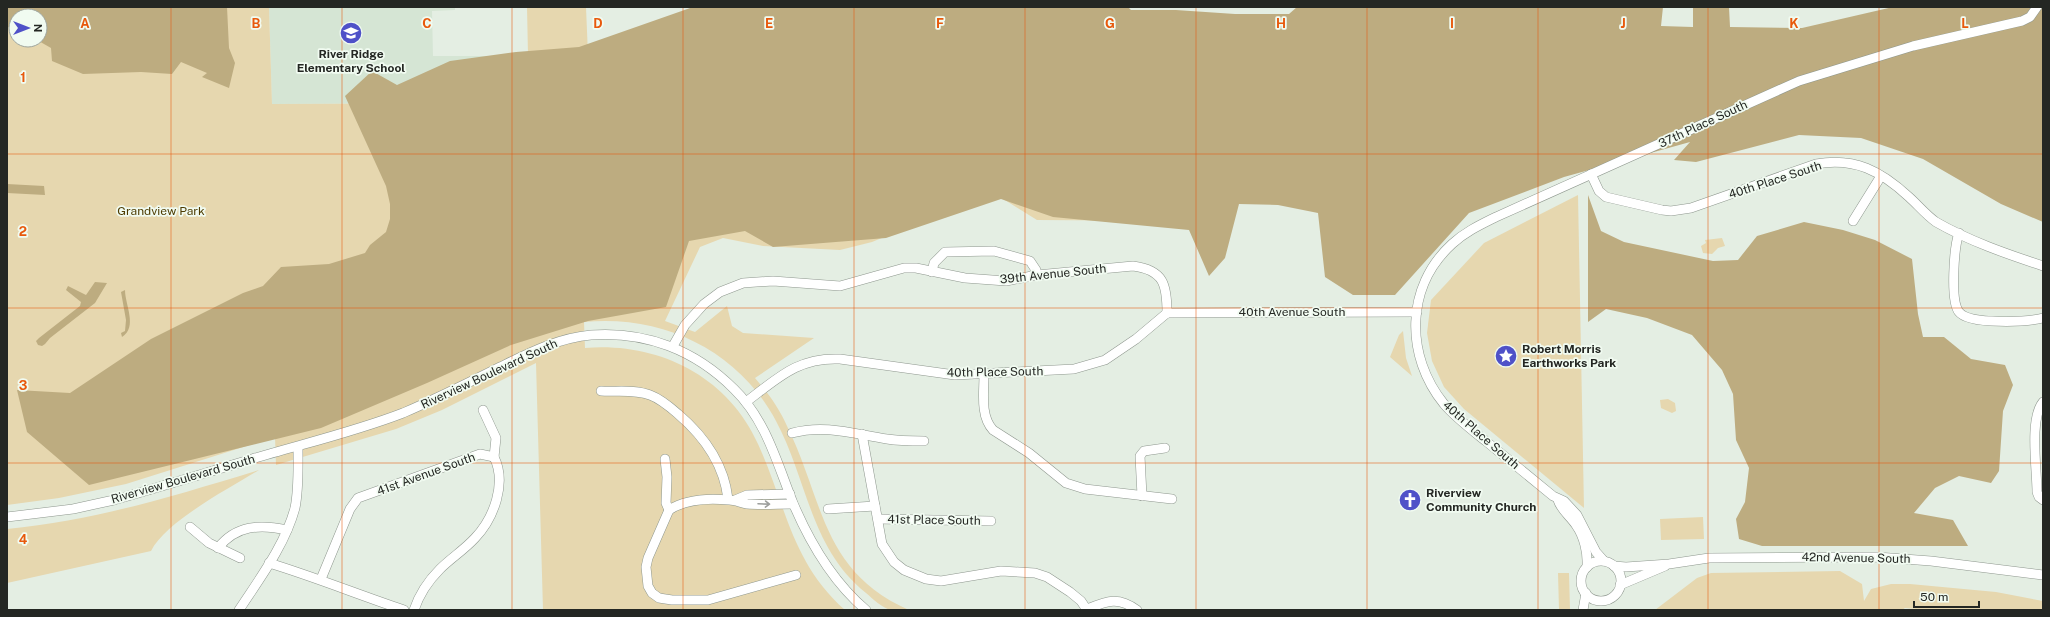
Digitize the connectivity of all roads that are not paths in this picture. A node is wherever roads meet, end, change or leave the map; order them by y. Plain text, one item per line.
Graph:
1 (2037, 7) edge
2 (1591, 174) junction
3 (1881, 176) junction
4 (1853, 221) dead end
5 (1959, 233) junction
6 (2043, 266) edge
7 (932, 272) junction
8 (1037, 276) junction
9 (1417, 312) junction
10 (1168, 313) junction
11 (2043, 318) edge
12 (673, 346) junction
13 (984, 375) junction
14 (601, 391) dead end
15 (746, 402) junction
16 (2043, 402) edge
17 (483, 410) dead end
18 (792, 433) dead end
19 (862, 434) junction
20 (924, 441) dead end
21 (298, 447) junction
22 (1165, 448) dead end
23 (494, 456) junction
24 (665, 459) dead end
25 (790, 494) junction
26 (1142, 496) junction
27 (1172, 499) dead end
28 (732, 500) junction
29 (1558, 500) junction
30 (2043, 500) edge
31 (793, 504) junction
32 (875, 506) junction
33 (828, 509) dead end
34 (669, 510) junction
35 (7, 517) edge
36 (878, 519) junction
37 (991, 522) dead end
38 (190, 527) dead end
39 (287, 530) junction
40 (218, 548) junction
41 (240, 558) dead end
42 (1604, 561) junction
43 (269, 563) junction
44 (1669, 564) junction
45 (1614, 566) junction
46 (1587, 567) junction
47 (796, 575) dead end
48 (2043, 575) edge
49 (321, 579) junction
50 (1620, 585) junction
51 (1586, 593) junction
52 (1605, 600) junction
53 (1087, 609) edge
54 (239, 610) edge
55 (404, 610) edge
56 (414, 610) edge
57 (866, 610) edge
58 (1136, 610) edge
59 (1583, 610) edge
60 (1597, 610) edge

1 - 2 street, 37th Place South
2 - 3 street, 40th Place South
2 - 9 street, 37th Place South
3 - 4 street
3 - 5 street, 40th Place South
5 - 6 street, 40th Place South
5 - 11 street
7 - 8 street, 39th Avenue South
7 - 8 street
7 - 12 street, 39th Avenue South
8 - 10 street, 39th Avenue South
9 - 10 street, 40th Avenue South
9 - 29 street, 40th Place South
10 - 13 street, 40th Place South
12 - 15 street, Riverview Boulevard South
12 - 21 street, Riverview Boulevard South
13 - 15 street, 40th Place South
13 - 26 street
14 - 28 street
15 - 25 street, Riverview Boulevard South
16 - 30 street
17 - 23 street
18 - 19 street
19 - 20 street
19 - 32 street
21 - 35 street, Riverview Boulevard South
21 - 39 street
22 - 26 street
23 - 49 street, 41st Avenue South
23 - 56 street
24 - 34 street
25 - 28 street
25 - 31 street, Riverview Boulevard South
26 - 27 street
28 -> 31 street
28 - 34 street
29 - 42 street, 40th Place South
29 - 46 street, 40th Place South
31 - 57 street, Riverview Boulevard South
32 - 33 street
32 - 36 street
34 - 47 street
36 - 37 street, 41st Place South
36 - 53 street
38 - 40 street
39 - 40 street
39 - 43 street
40 - 41 street
42 - 45 street
42 - 46 street
43 - 49 street
43 - 54 street
44 - 45 street, 42nd Avenue South
44 - 48 street, 42nd Avenue South
44 - 50 street, 42nd Avenue South
45 - 50 street
46 - 51 street
49 - 55 street
50 - 52 street
51 - 52 street
51 - 59 street
52 - 60 street
53 - 58 street

